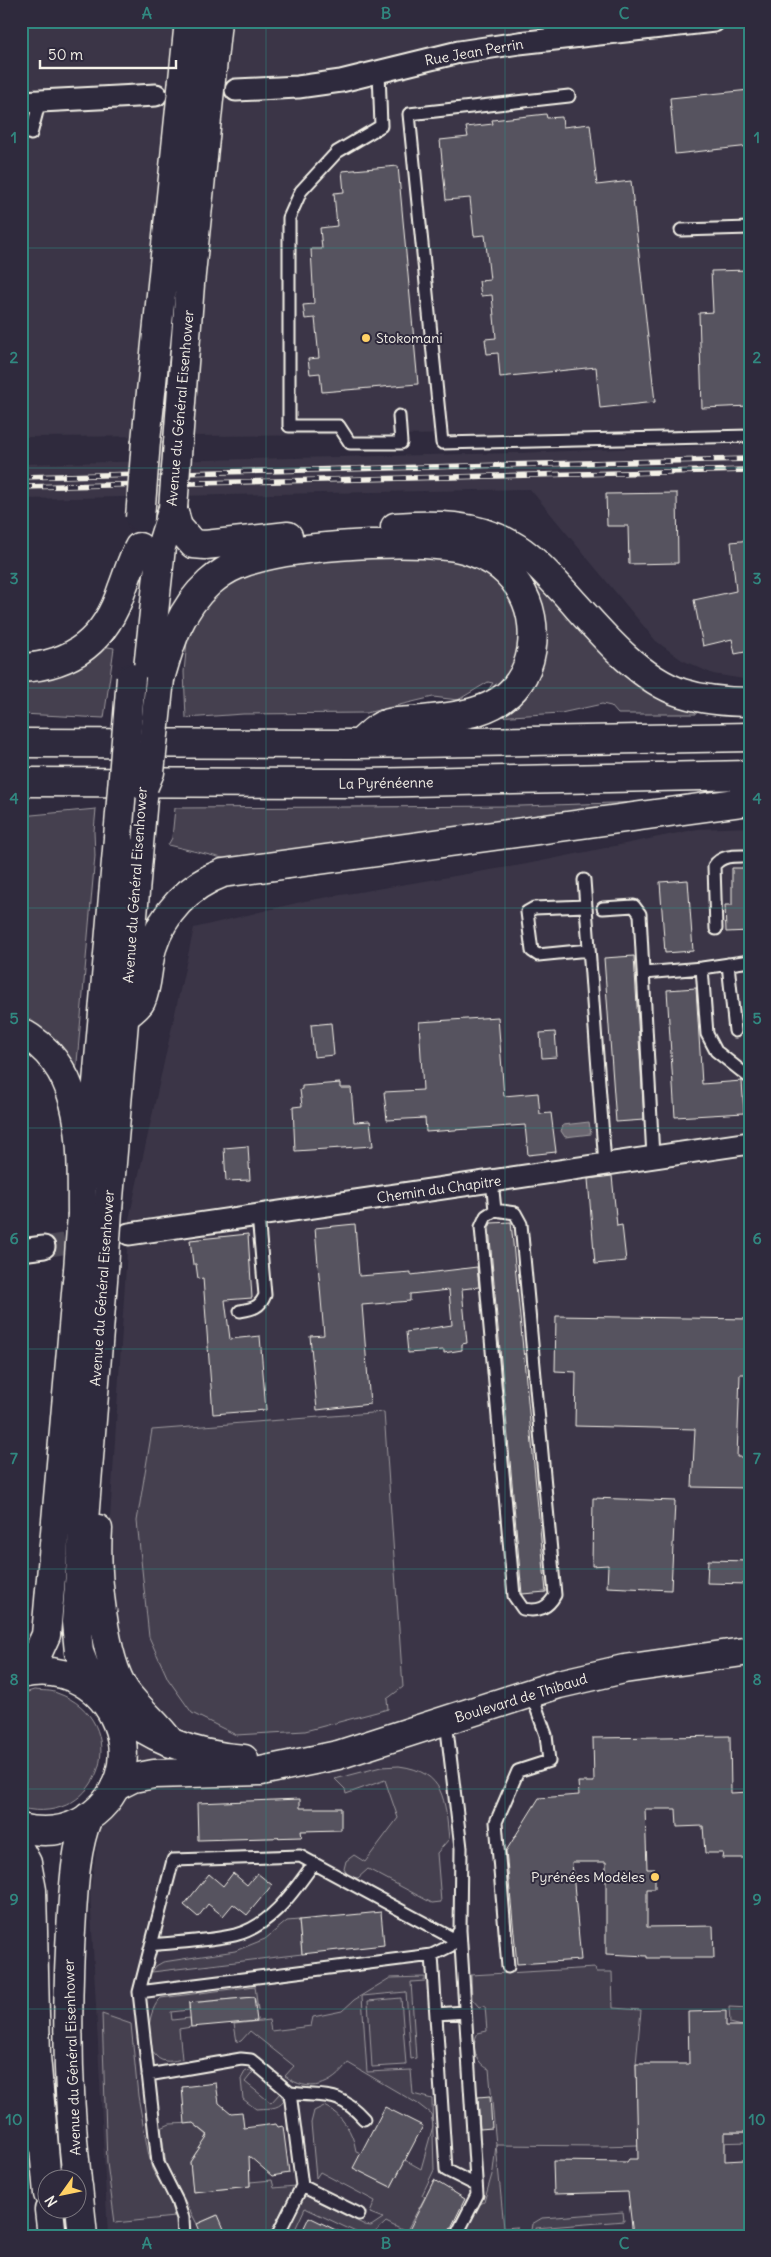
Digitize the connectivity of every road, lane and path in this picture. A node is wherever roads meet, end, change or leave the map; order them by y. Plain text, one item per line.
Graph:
1 (189, 21) edge
2 (217, 21) edge
3 (714, 21) edge
4 (379, 72) junction
5 (236, 90) dead end
6 (156, 95) dead end
7 (569, 96) dead end
8 (31, 101) edge
9 (31, 134) dead end
10 (750, 228) edge
11 (681, 230) dead end
12 (399, 416) dead end
13 (750, 436) edge
14 (173, 508) junction
15 (139, 547) junction
16 (21, 668) edge
17 (146, 678) junction
18 (750, 702) edge
19 (750, 737) edge
20 (21, 743) edge
21 (359, 744) junction
22 (750, 775) edge
23 (21, 782) edge
24 (750, 802) edge
25 (129, 838) junction
26 (750, 856) edge
27 (584, 880) dead end
28 (586, 906) junction
29 (603, 908) dead end
30 (716, 929) dead end
31 (590, 950) junction
32 (750, 961) edge
33 (728, 964) junction
34 (702, 968) junction
35 (644, 973) junction
36 (124, 1017) junction
37 (735, 1031) dead end
38 (21, 1032) edge
39 (750, 1078) edge
40 (750, 1143) edge
41 (653, 1157) junction
42 (605, 1164) junction
43 (492, 1181) junction
44 (495, 1210) junction
45 (82, 1214) junction
46 (258, 1215) junction
47 (129, 1234) dead end
48 (44, 1246) tunnel mouth
49 (21, 1250) edge
50 (91, 1269) junction
51 (240, 1310) dead end
52 (89, 1457) junction
53 (750, 1651) edge
54 (22, 1673) edge
55 (531, 1694) junction
56 (100, 1697) junction
57 (446, 1721) junction
58 (171, 1743) junction
59 (296, 1763) junction
60 (115, 1787) junction
61 (88, 1817) junction
62 (21, 1828) edge
63 (21, 1852) edge
64 (314, 1863) junction
65 (457, 1935) junction
66 (151, 1945) junction
67 (432, 1955) junction
68 (508, 1967) dead end
69 (139, 1992) junction
70 (465, 2012) junction
71 (436, 2014) junction
72 (148, 2075) junction
73 (290, 2093) junction
74 (364, 2119) dead end
75 (46, 2170) edge
76 (76, 2170) edge
77 (476, 2185) junction
78 (302, 2186) junction
79 (359, 2214) dead end
80 (50, 2220) edge
81 (81, 2220) edge
82 (52, 2236) edge
83 (83, 2236) edge
84 (184, 2236) edge
85 (277, 2236) edge
86 (456, 2236) edge

1 - 15 main road, Avenue du Général Eisenhower, bridge
2 - 14 main road, Avenue du Général Eisenhower, bridge
3 - 4 street, Rue Jean Perrin
4 - 5 street, Rue Jean Perrin
4 - 12 lane
6 - 8 street
7 - 13 lane
8 - 9 lane
10 - 11 lane
14 - 17 main road, Avenue du Général Eisenhower
14 - 18 main road
15 - 16 main road
15 - 17 main road, Avenue du Général Eisenhower
17 - 21 main road
17 - 25 main road, Avenue du Général Eisenhower, bridge
17 - 25 main road, Avenue du Général Eisenhower, bridge
19 - 21 main road
20 - 21 main road
22 - 23 main road, La Pyrénéenne
24 - 36 main road
25 - 36 main road, Avenue du Général Eisenhower
25 - 45 main road, Avenue du Général Eisenhower
26 - 30 lane
27 - 28 lane
28 - 31 lane
28 - 31 lane
29 - 35 lane
31 - 42 lane
32 - 33 lane
33 - 34 lane
33 - 37 lane
34 - 35 lane
34 - 39 lane
35 - 41 lane
36 - 50 main road, Avenue du Général Eisenhower, bridge
38 - 45 main road
40 - 41 street, Chemin du Chapitre
41 - 42 street, Chemin du Chapitre
42 - 43 street, Chemin du Chapitre
43 - 44 lane
43 - 46 street, Chemin du Chapitre
44 - 44 lane
45 - 50 main road, Avenue du Général Eisenhower, bridge
46 - 47 street, Chemin du Chapitre
46 - 51 lane
48 - 49 street
50 - 52 main road, Avenue du Général Eisenhower
50 - 54 main road, Avenue du Général Eisenhower
52 - 56 main road, Avenue du Général Eisenhower
52 - 58 main road
53 - 55 main road, Boulevard de Thibaud
54 - 56 main road, Boulevard de Thibaud
55 - 57 main road, Boulevard de Thibaud
55 - 68 lane
56 - 58 main road, Boulevard de Thibaud
56 - 60 main road, Avenue du Général Eisenhower
57 - 59 main road, Boulevard de Thibaud
57 - 65 lane
58 - 59 main road, Boulevard de Thibaud
59 - 60 main road, Boulevard de Thibaud
60 - 61 main road
61 - 62 main road
61 - 76 main road, Avenue du Général Eisenhower
63 - 75 main road
64 - 65 lane
64 - 66 lane
64 - 66 lane
65 - 67 lane
65 - 70 lane
66 - 69 lane
67 - 69 lane
67 - 71 lane
69 - 72 lane
70 - 71 lane
70 - 77 lane
71 - 77 lane
72 - 73 lane
72 - 84 lane
73 - 74 lane
73 - 78 lane
77 - 86 lane
78 - 79 lane
78 - 85 lane
80 - 82 main road
81 - 83 main road

